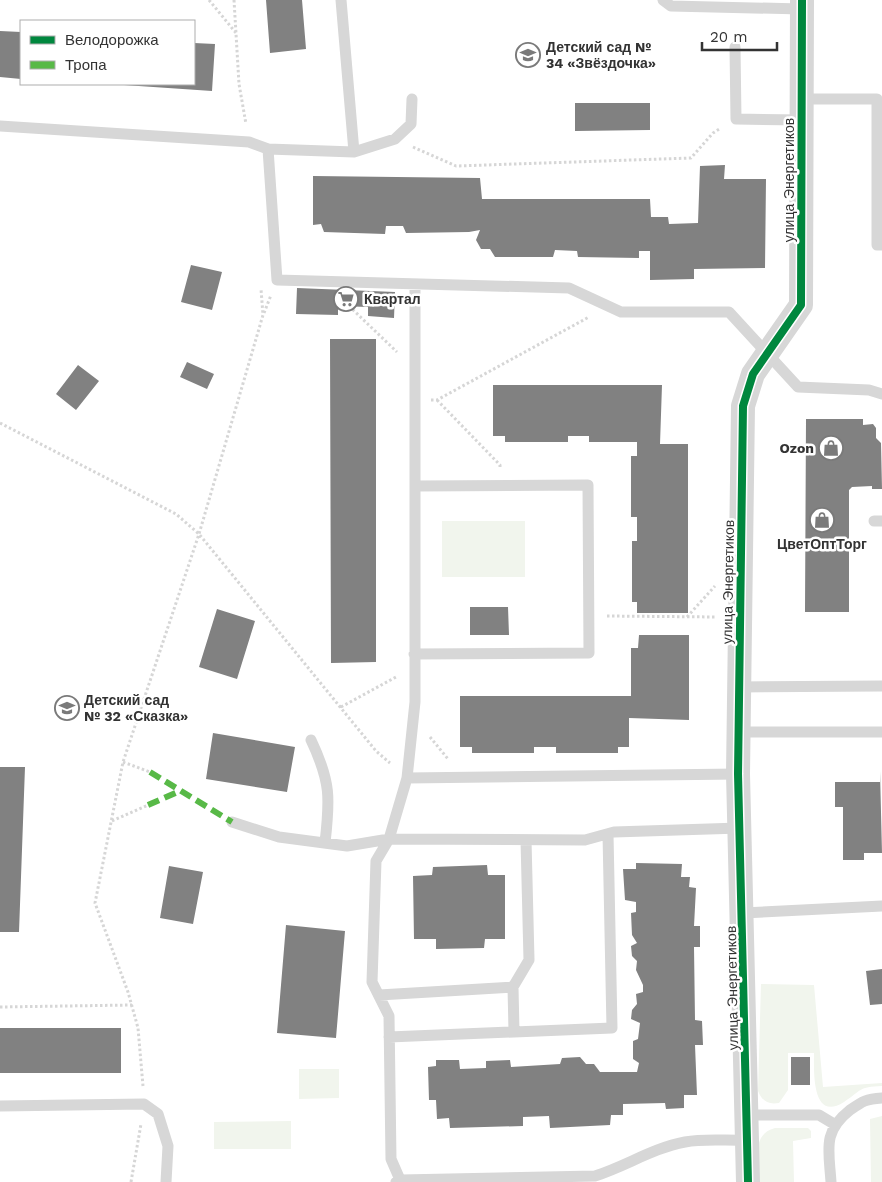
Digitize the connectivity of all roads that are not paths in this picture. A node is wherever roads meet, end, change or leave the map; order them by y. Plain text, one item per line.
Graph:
1 (341, 0) edge
2 (663, 0) edge
3 (734, 4) edge
4 (802, 4) edge
5 (735, 47) dead end
6 (412, 99) dead end
7 (879, 99) edge
8 (802, 109) junction
9 (0, 126) edge
10 (268, 149) junction
11 (354, 152) junction
12 (882, 245) edge
13 (415, 285) junction
14 (766, 353) junction
15 (882, 394) edge
16 (416, 486) junction
17 (414, 654) junction
18 (882, 686) edge
19 (739, 687) junction
20 (739, 732) junction
21 (882, 732) edge
22 (312, 740) dead end
23 (738, 774) junction
24 (407, 778) junction
25 (232, 822) dead end
26 (740, 828) junction
27 (608, 834) junction
28 (389, 839) junction
29 (526, 840) junction
30 (325, 843) junction
31 (882, 906) edge
32 (743, 913) junction
33 (514, 987) junction
34 (379, 995) junction
35 (514, 1032) junction
36 (389, 1037) junction
37 (882, 1098) edge
38 (0, 1106) edge
39 (748, 1115) junction
40 (834, 1124) junction
41 (748, 1140) junction
42 (399, 1181) edge
43 (166, 1182) edge
44 (748, 1182) edge
45 (831, 1182) edge

1 - 11 lane
2 - 3 lane
3 - 4 lane
4 - 8 street, улица Энергетиков
5 - 8 lane
6 - 11 lane
7 - 8 lane
7 - 12 lane
8 - 14 street, улица Энергетиков
9 - 10 lane
10 - 11 lane
10 - 13 lane
13 - 14 lane
13 - 16 lane
14 - 15 lane
14 - 19 street, улица Энергетиков
16 - 17 lane
16 - 17 lane
17 - 24 lane
18 - 19 lane
19 - 20 street, улица Энергетиков
20 - 21 lane
20 - 23 street, улица Энергетиков
22 - 30 lane
23 - 24 lane
23 - 26 street, улица Энергетиков
24 - 28 lane
25 - 30 lane
26 - 27 lane
26 - 32 street, улица Энергетиков
27 - 29 lane
27 - 35 lane
28 - 29 lane
28 - 30 lane
28 - 34 lane
29 - 33 lane
31 - 32 lane
32 - 39 street, улица Энергетиков
33 - 34 lane
33 - 35 lane
34 - 36 lane
35 - 36 lane
36 - 42 lane
37 - 40 lane
38 - 43 lane
39 - 40 lane
39 - 41 street, улица Энергетиков
40 - 45 lane
41 - 42 lane
41 - 44 street, улица Энергетиков

